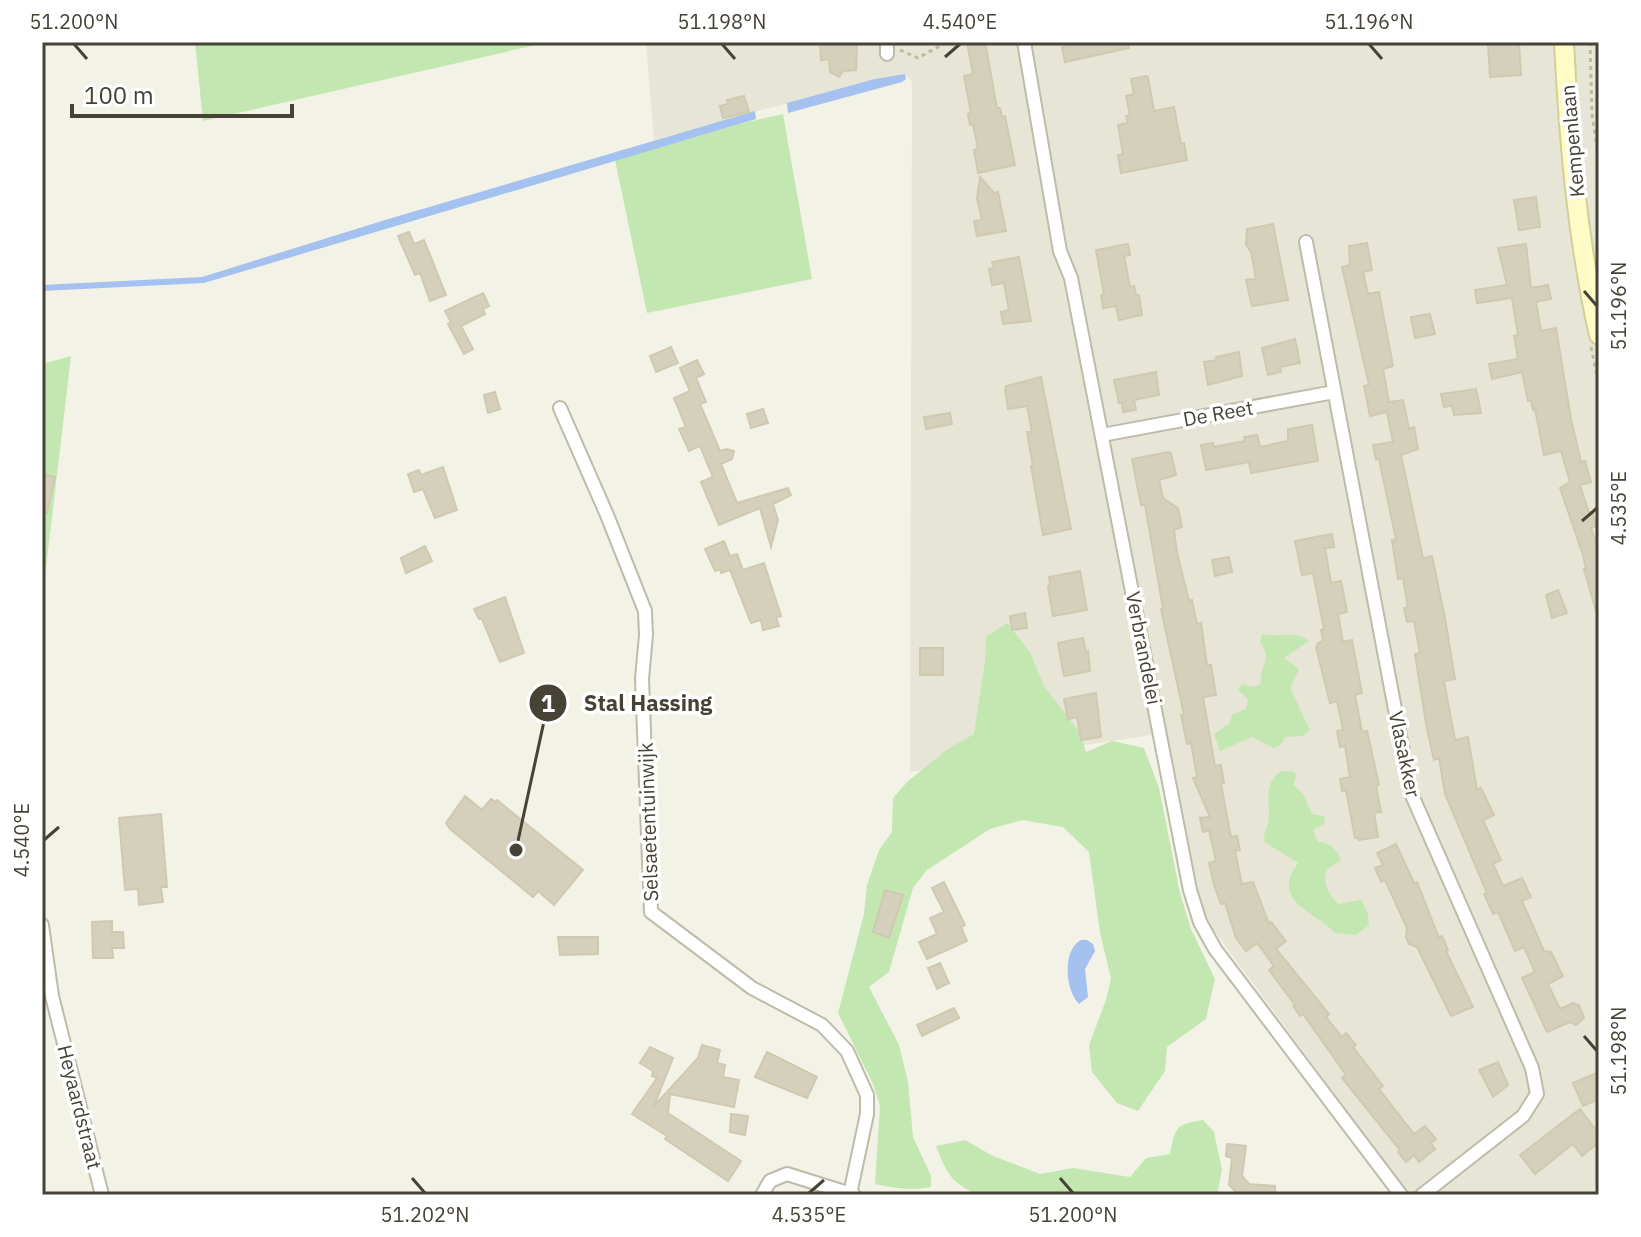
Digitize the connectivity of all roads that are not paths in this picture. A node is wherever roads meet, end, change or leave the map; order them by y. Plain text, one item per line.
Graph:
1 (1024, 42) edge
2 (1564, 42) edge
3 (1306, 242) dead end
4 (1599, 335) edge
5 (1334, 392) junction
6 (560, 408) dead end
7 (1102, 435) junction
8 (42, 925) edge
9 (102, 1195) edge
10 (762, 1195) edge
11 (852, 1195) edge
12 (1401, 1195) edge
13 (1422, 1195) edge

1 - 7 street, Verbrandelei
2 - 4 main road, Kempenlaan
3 - 5 street, Vlasakker
5 - 7 street, De Reet
5 - 13 street, Vlasakker
6 - 11 street, Selsaetentuinwijk
7 - 12 street, Verbrandelei
8 - 9 street, Heyaardstraat
10 - 11 street

